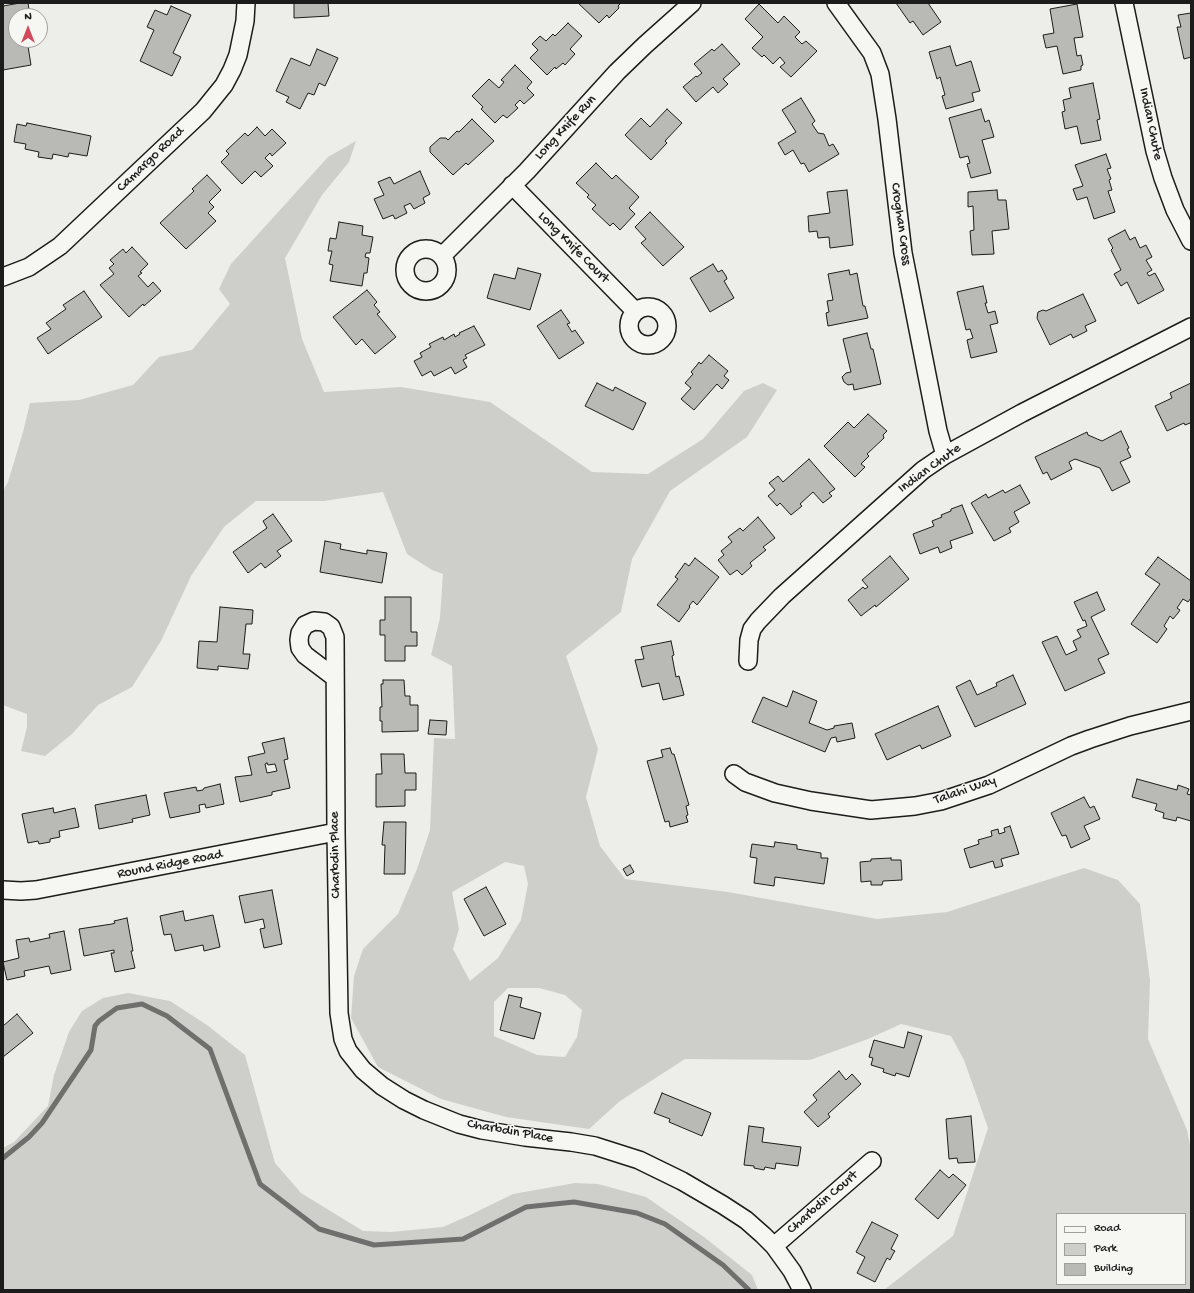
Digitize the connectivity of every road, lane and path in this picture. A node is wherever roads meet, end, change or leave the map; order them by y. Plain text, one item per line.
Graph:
1 (246, 3) edge
2 (692, 3) edge
3 (836, 3) edge
4 (1124, 3) edge
5 (512, 185) junction
6 (1191, 241) edge
7 (442, 256) dead end
8 (3, 277) edge
9 (635, 311) dead end
10 (1191, 327) edge
11 (945, 455) junction
12 (748, 661) dead end
13 (334, 676) dead end
14 (1191, 711) edge
15 (734, 774) dead end
16 (336, 832) junction
17 (3, 890) edge
18 (872, 1161) dead end
19 (774, 1246) junction
20 (802, 1290) edge

1 - 8 street, Camargo Road
2 - 5 street, Long Knife Run
3 - 11 street, Croghan Cross
4 - 6 street, Indian Chute
5 - 7 street, Long Knife Run
5 - 9 street, Long Knife Court
10 - 11 street, Indian Chute
11 - 12 street, Indian Chute
13 - 16 street, Charbdin Place
14 - 15 street, Talahi Way
16 - 17 street, Round Ridge Road
16 - 19 street, Charbdin Place
18 - 19 street, Charbdin Court
19 - 20 street, Charbdin Place

